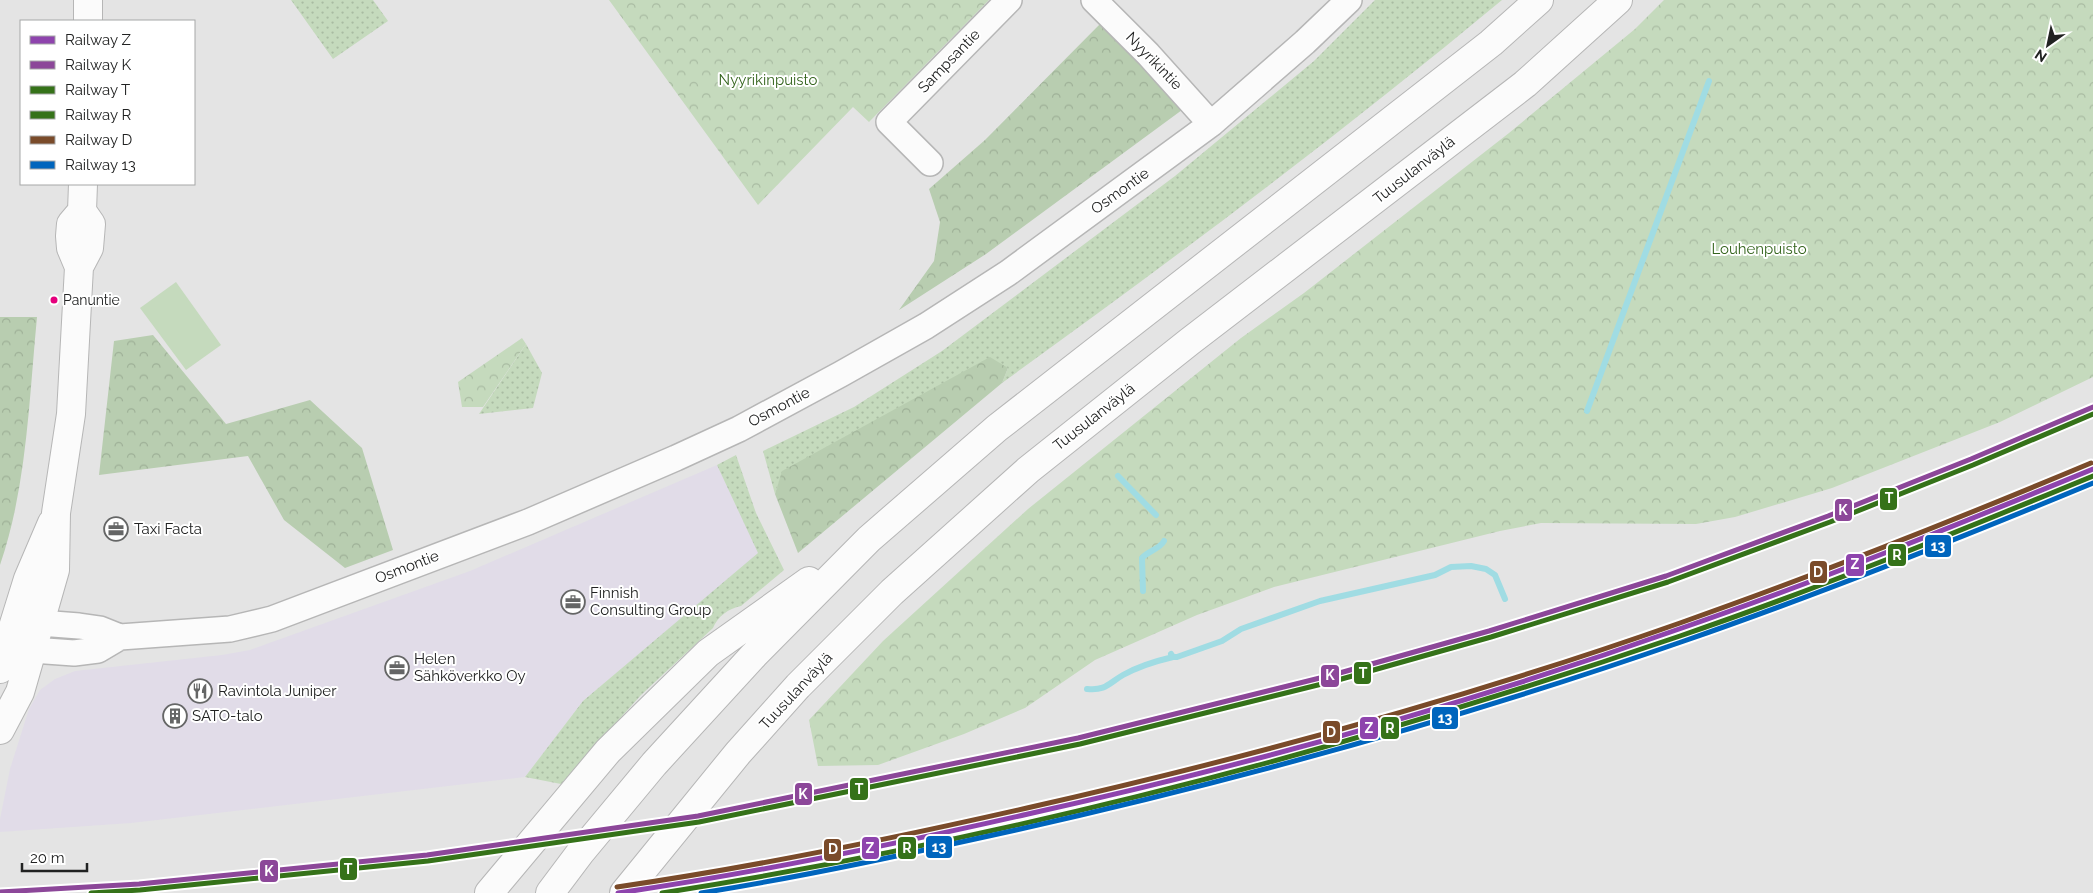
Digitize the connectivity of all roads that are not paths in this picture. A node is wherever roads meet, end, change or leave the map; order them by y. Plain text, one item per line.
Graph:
1 (88, 0) edge
2 (1009, 0) edge
3 (1094, 0) edge
4 (1350, 0) edge
5 (1540, 0) edge
6 (1618, 0) edge
7 (88, 20) edge
8 (1211, 124) junction
9 (930, 163) dead end
10 (83, 185) edge
11 (56, 513) junction
12 (869, 538) junction
13 (40, 623) junction
14 (11, 631) junction
15 (120, 638) junction
16 (32, 650) junction
17 (0, 669) edge
18 (0, 730) edge
19 (489, 893) edge
20 (550, 893) edge
21 (624, 893) edge

1 - 7 main road
2 - 9 street, Sampsantie
3 - 8 street, Nyyrikintie
4 - 8 street, Osmontie
5 - 12 main road
6 - 21 main road, Tuusulanväylä
8 - 15 street, Osmontie
10 - 11 main road
11 - 13 main road
11 - 14 main road
12 - 19 main road
12 - 20 main road
13 - 14 street, Osmontie
13 - 15 street, Osmontie
13 - 16 main road
14 - 16 street
14 - 17 main road
15 - 16 street, Osmontie
16 - 18 main road

